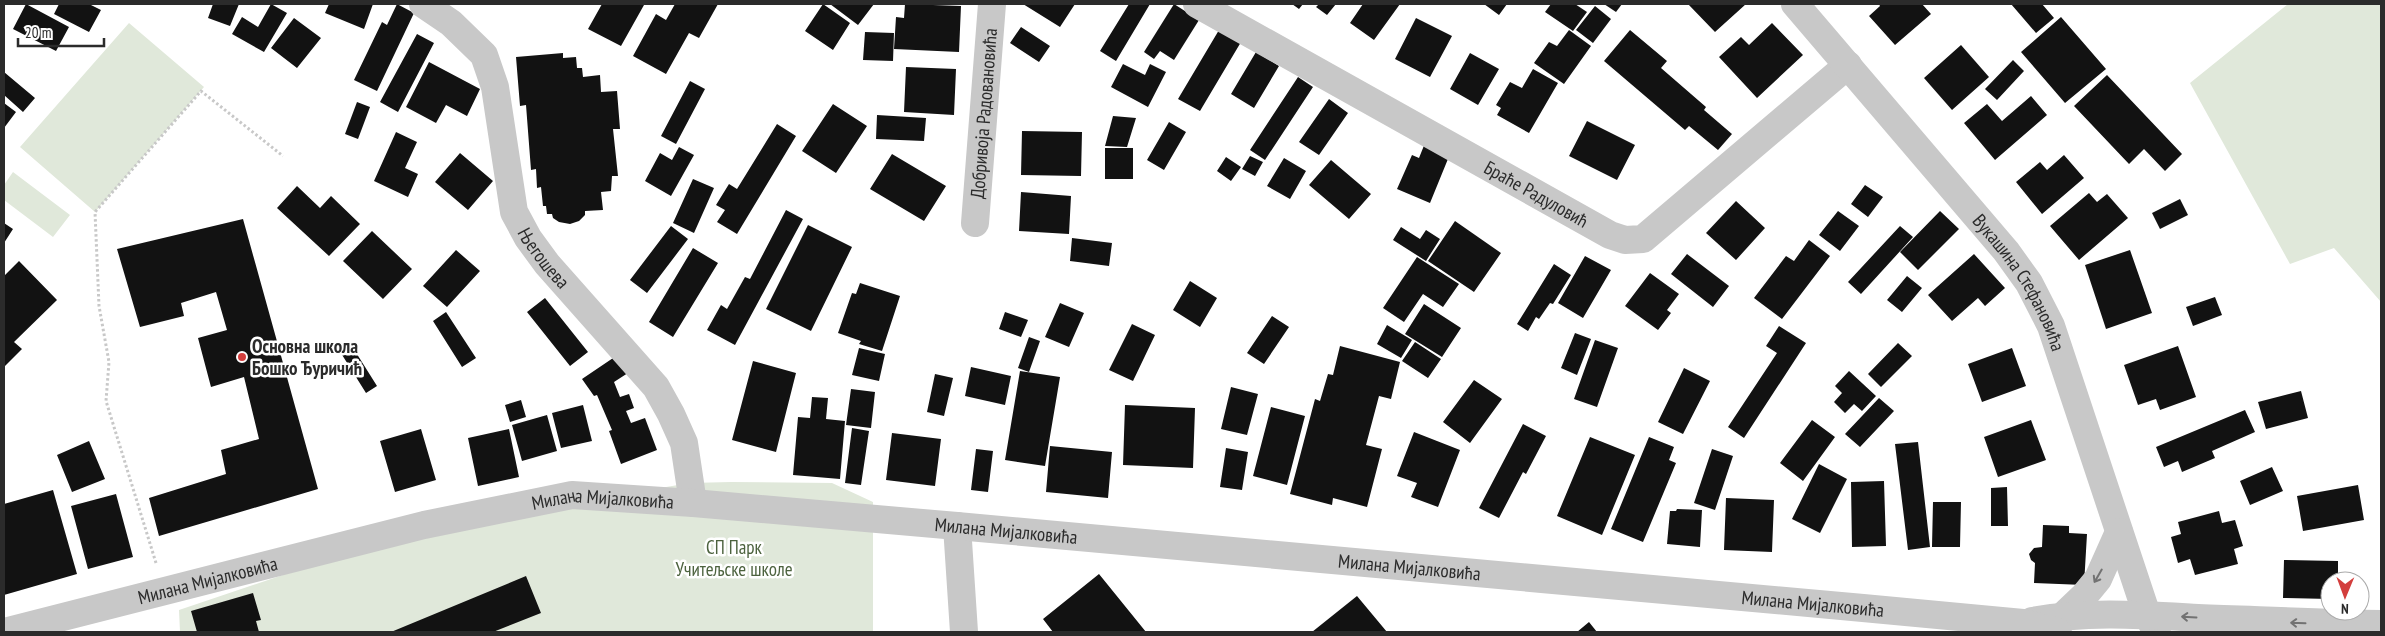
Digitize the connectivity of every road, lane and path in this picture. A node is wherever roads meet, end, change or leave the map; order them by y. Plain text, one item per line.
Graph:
1 (423, 4) edge
2 (992, 4) edge
3 (1197, 4) edge
4 (1795, 4) edge
5 (1848, 64) junction
6 (283, 156) dead end
7 (975, 223) dead end
8 (693, 503) junction
9 (957, 526) junction
10 (2119, 532) junction
11 (2136, 583) junction
12 (165, 590) junction
13 (2119, 614) junction
14 (2232, 619) junction
15 (2061, 624) edge
16 (2152, 624) edge
17 (2381, 624) edge
18 (2381, 628) edge
19 (4, 632) edge
20 (964, 632) edge
21 (2089, 632) edge
22 (2262, 632) edge
23 (2369, 632) edge

1 - 8 street, Његошева
2 - 7 street, Добривоја Радовановића
3 - 5 street, Браће Радуловић
4 - 5 street, Вукашина Стефановића
5 - 10 street, Вукашина Стефановића
6 - 12 path
8 - 9 street, Милана Мијалковића
8 - 12 street, Милана Мијалковића
9 - 15 street, Милана Мијалковића
9 - 20 street
10 - 11 street, Вукашина Стефановића
10 -> 15 street
11 - 13 street
11 - 16 street, Вукашина Стефановића
12 - 19 street, Милана Мијалковића
13 - 15 street, Милана Мијалковића
13 - 16 street, Милана Мијалковића
13 - 21 street
14 -> 16 street, Милана Мијалковића
17 -> 14 street, Милана Мијалковића
14 - 22 street
18 - 23 street

